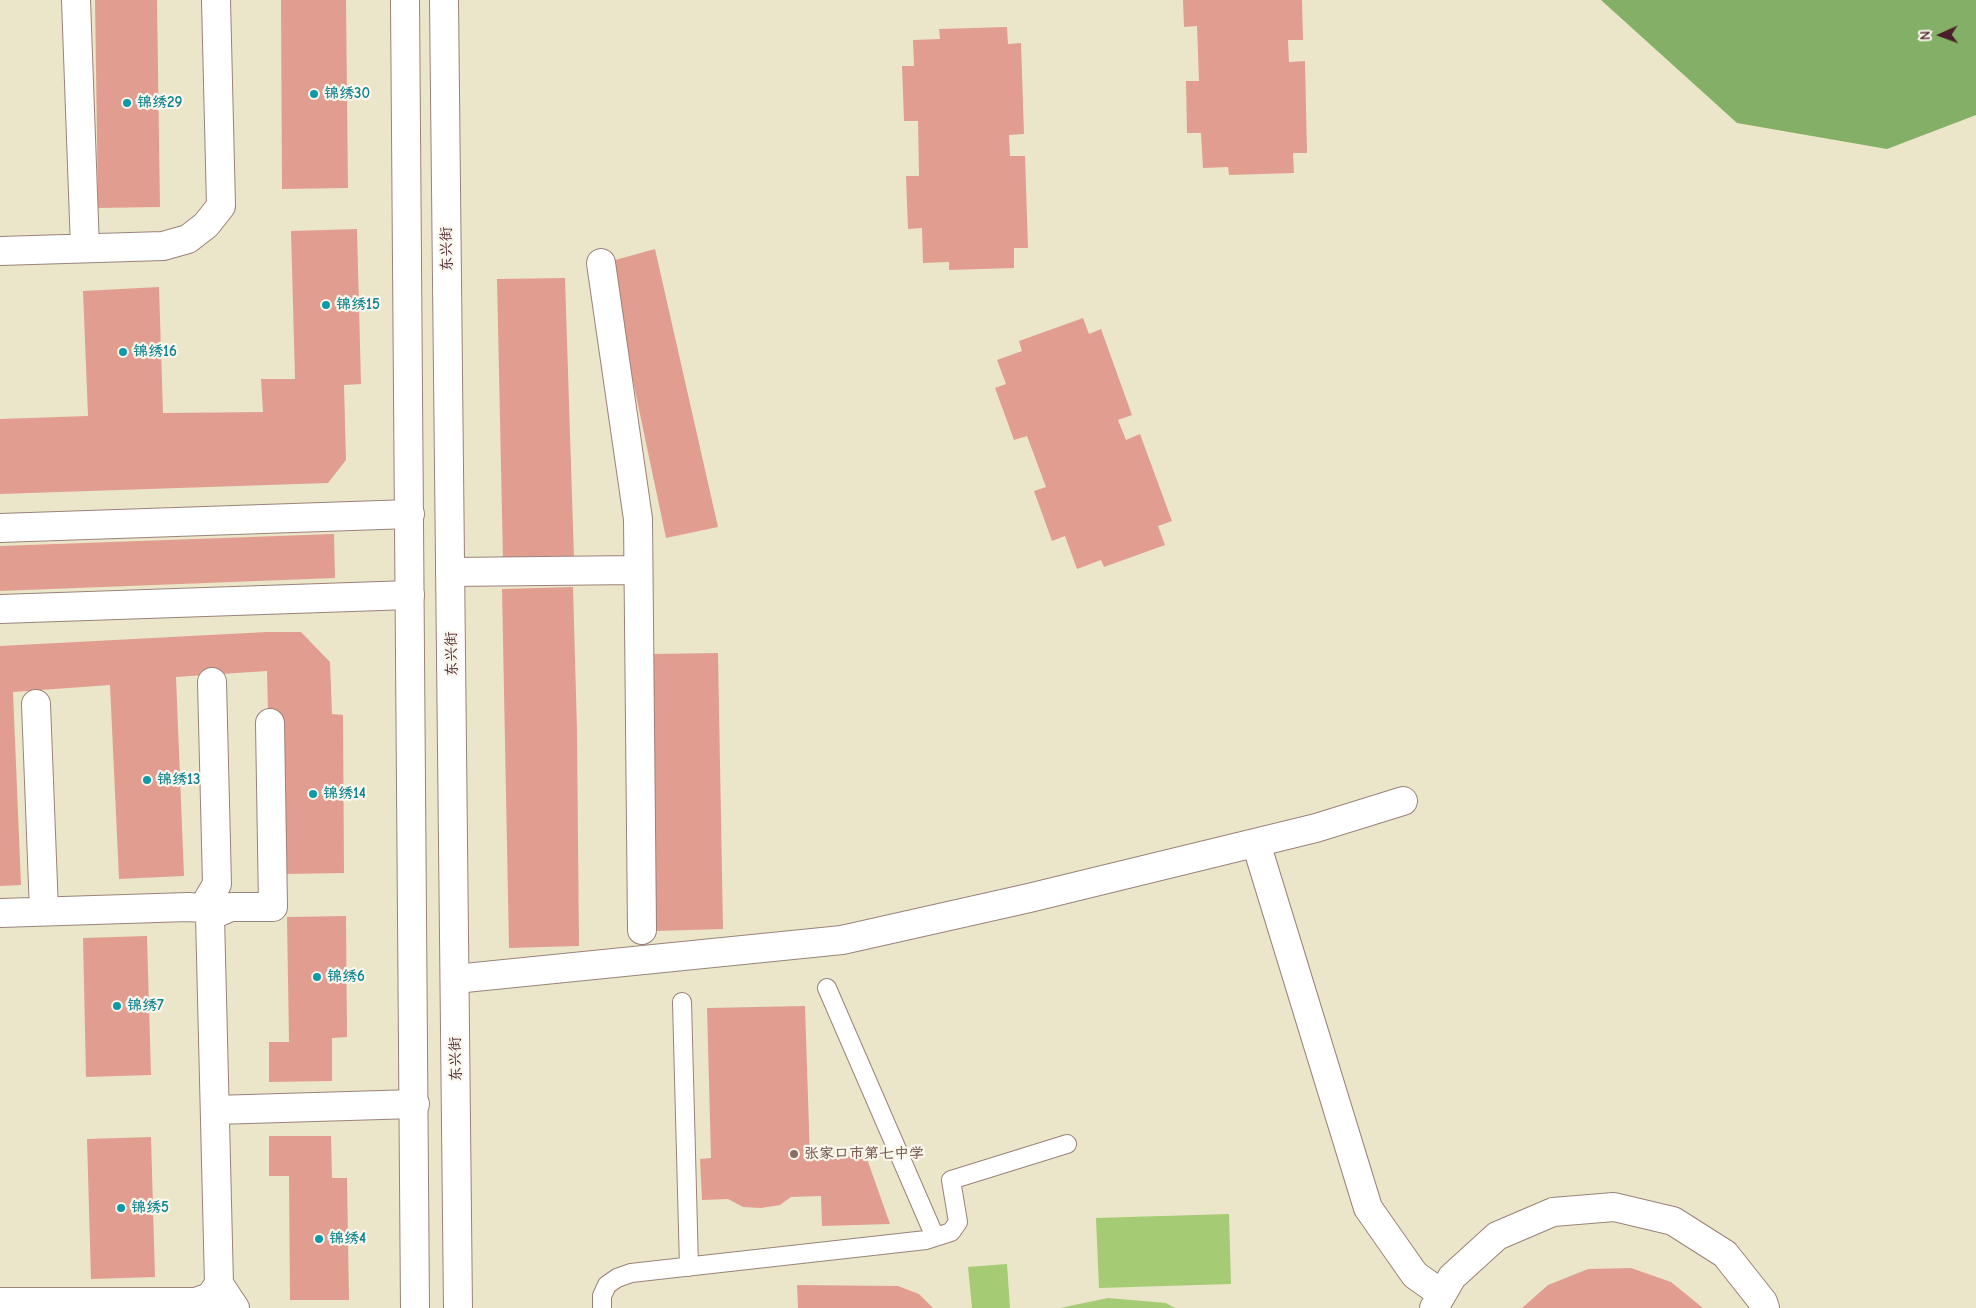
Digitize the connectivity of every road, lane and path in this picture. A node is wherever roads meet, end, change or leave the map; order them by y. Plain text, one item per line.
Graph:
1 (76, 0) edge
2 (216, 0) edge
3 (405, 0) edge
4 (444, 0) edge
5 (85, 248) junction
6 (0, 251) edge
7 (601, 263) dead end
8 (450, 513) junction
9 (410, 514) junction
10 (0, 528) edge
11 (638, 570) junction
12 (451, 583) junction
13 (410, 595) junction
14 (0, 609) edge
15 (212, 682) dead end
16 (36, 704) dead end
17 (270, 723) dead end
18 (1403, 801) dead end
19 (1256, 843) junction
20 (44, 911) junction
21 (206, 912) junction
22 (0, 913) edge
23 (642, 930) dead end
24 (455, 978) junction
25 (827, 988) dead end
26 (682, 1002) dead end
27 (457, 1103) junction
28 (415, 1104) junction
29 (215, 1110) junction
30 (1067, 1144) dead end
31 (935, 1237) junction
32 (689, 1267) junction
33 (220, 1284) junction
34 (1438, 1301) edge
35 (0, 1302) edge
36 (56, 1305) edge
37 (97, 1305) edge
38 (235, 1308) edge
39 (415, 1308) edge
40 (458, 1308) edge
41 (602, 1308) edge
42 (1765, 1308) edge

1 - 5 street
2 - 5 street
3 - 9 street
4 - 8 street, 东兴街
5 - 6 street
7 - 11 street
8 - 9 street
8 - 12 street, 东兴街
9 - 10 street
9 - 13 street
11 - 12 street
11 - 23 street
12 - 13 street
12 - 24 street, 东兴街
13 - 14 street
13 - 28 street
15 - 21 street
16 - 20 street
17 - 21 street
18 - 19 street
19 - 24 street
19 - 34 street
20 - 21 street
20 - 22 street
21 - 29 street
24 - 27 street, 东兴街
25 - 31 lane
26 - 32 lane
27 - 28 street
27 - 40 street, 东兴街
28 - 29 street
28 - 39 street
29 - 33 street
30 - 31 lane
31 - 32 lane
32 - 41 lane
33 - 37 street
33 - 38 street
34 - 42 street
35 - 36 street
36 - 37 street

